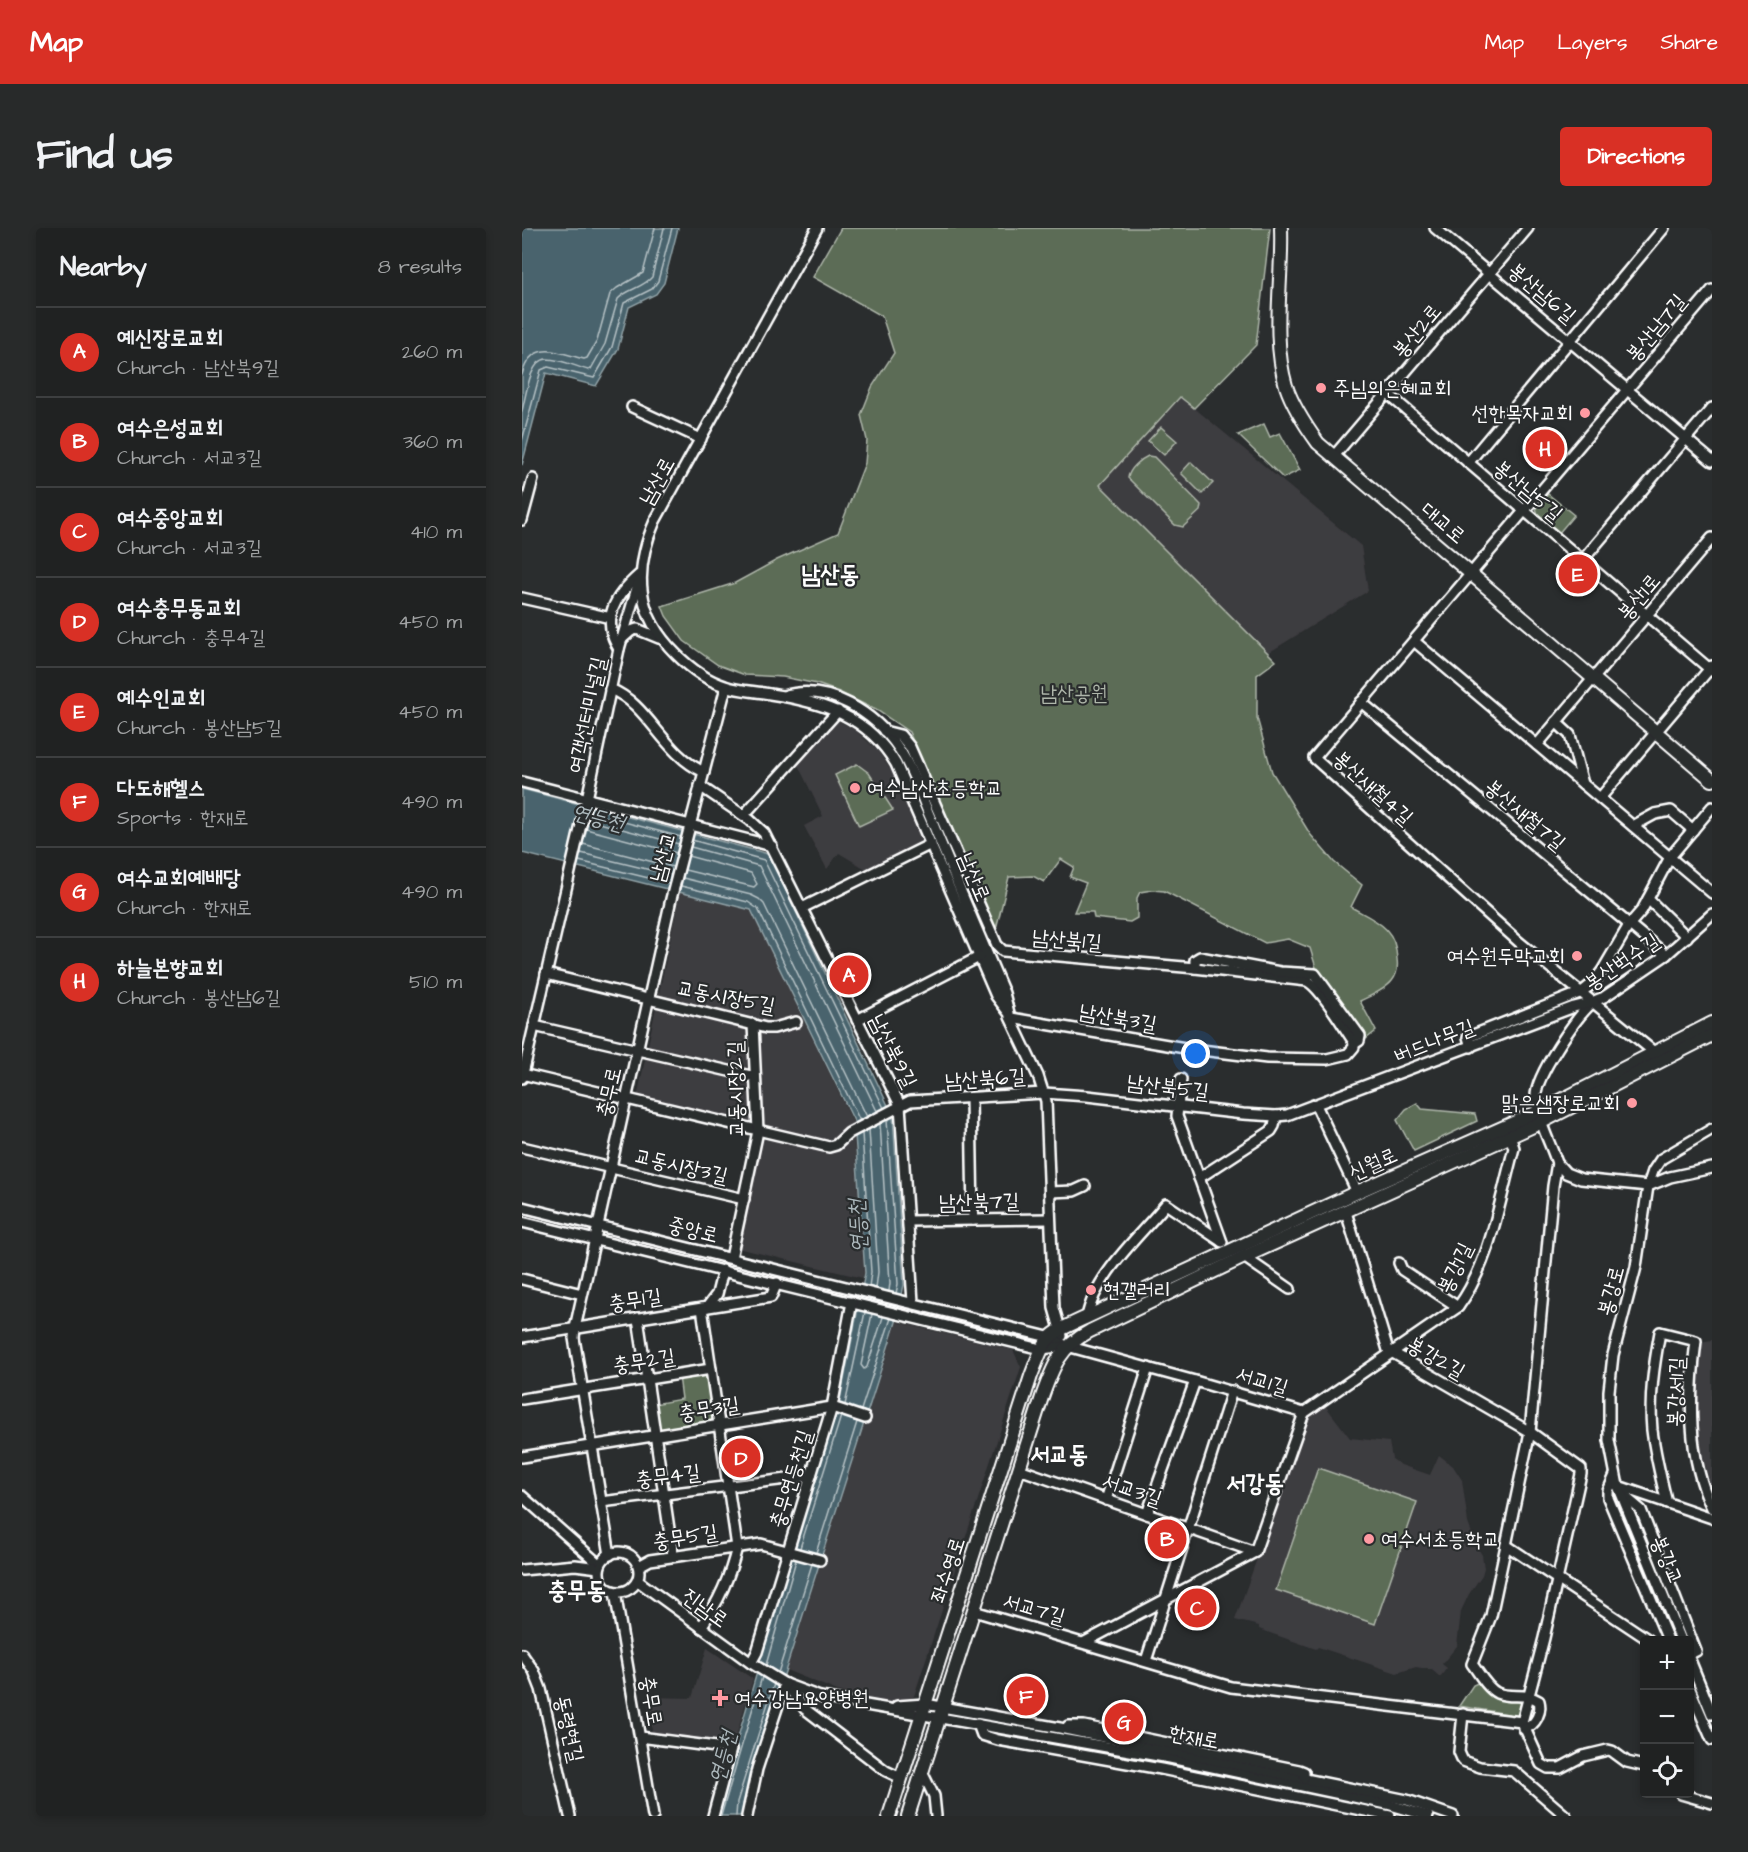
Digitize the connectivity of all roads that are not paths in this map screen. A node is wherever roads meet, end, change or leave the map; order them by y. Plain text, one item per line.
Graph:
1 (1281, 228) edge
2 (1435, 228) edge
3 (1528, 228) edge
4 (1664, 228) edge
5 (816, 229) edge
6 (1490, 273) junction
7 (1712, 290) edge
8 (1570, 341) junction
9 (1627, 389) junction
10 (1388, 394) junction
11 (632, 407) dead end
12 (1712, 408) edge
13 (701, 438) junction
14 (1686, 439) junction
15 (1334, 456) junction
16 (1712, 461) edge
17 (1467, 463) junction
18 (533, 479) dead end
19 (1524, 511) junction
20 (522, 520) edge
21 (1712, 538) edge
22 (1582, 561) junction
23 (1472, 572) junction
24 (641, 574) junction
25 (522, 598) edge
26 (1647, 616) junction
27 (611, 618) junction
28 (622, 639) junction
29 (662, 640) junction
30 (1414, 641) junction
31 (619, 649) junction
32 (1711, 668) edge
33 (1594, 678) junction
34 (726, 687) junction
35 (610, 689) junction
36 (783, 696) junction
37 (1361, 702) junction
38 (838, 711) junction
39 (1556, 722) junction
40 (884, 731) junction
41 (1656, 732) junction
42 (1537, 745) junction
43 (704, 772) junction
44 (1712, 780) edge
45 (522, 782) edge
46 (1583, 784) junction
47 (700, 786) junction
48 (1600, 798) junction
49 (587, 799) junction
50 (1712, 807) edge
51 (744, 815) junction
52 (690, 825) junction
53 (1633, 826) junction
54 (1693, 830) junction
55 (931, 844) junction
56 (772, 846) junction
57 (1670, 857) junction
58 (1712, 893) edge
59 (671, 899) joint
60 (1647, 899) junction
61 (802, 908) junction
62 (1712, 914) edge
63 (1629, 925) junction
64 (1687, 937) junction
65 (1666, 955) junction
66 (979, 957) junction
67 (546, 974) junction
68 (1582, 992) junction
69 (648, 999) junction
70 (1594, 1002) junction
71 (1010, 1016) junction
72 (857, 1020) junction
73 (796, 1022) dead end
74 (1712, 1023) edge
75 (753, 1024) junction
76 (534, 1026) junction
77 (1712, 1035) edge
78 (1354, 1043) joint
79 (1471, 1047) junction
80 (637, 1050) junction
81 (1654, 1052) junction
82 (522, 1076) edge
83 (755, 1077) junction
84 (1181, 1079) dead end
85 (1044, 1093) junction
86 (971, 1098) junction
87 (626, 1100) junction
88 (1316, 1105) junction
89 (1178, 1106) junction
90 (897, 1107) junction
91 (1287, 1115) joint
92 (1276, 1116) junction
93 (1540, 1117) junction
94 (1712, 1129) edge
95 (758, 1131) junction
96 (1510, 1136) junction
97 (522, 1147) edge
98 (1557, 1163) junction
99 (611, 1168) junction
100 (1712, 1168) edge
101 (1199, 1178) junction
102 (1085, 1186) dead end
103 (1648, 1186) junction
104 (1050, 1192) junction
105 (1357, 1192) junction
106 (744, 1199) junction
107 (522, 1207) edge
108 (1346, 1212) junction
109 (1050, 1219) junction
110 (973, 1220) junction
111 (909, 1221) junction
112 (522, 1222) edge
113 (598, 1226) junction
114 (595, 1239) junction
115 (1223, 1247) junction
116 (1244, 1257) junction
117 (731, 1258) junction
118 (1399, 1263) dead end
119 (723, 1270) junction
120 (522, 1280) edge
121 (777, 1284) junction
122 (1290, 1289) dead end
123 (582, 1294) junction
124 (909, 1301) junction
125 (852, 1302) junction
126 (1458, 1307) junction
127 (704, 1308) junction
128 (1087, 1317) junction
129 (638, 1318) junction
130 (575, 1328) junction
131 (1060, 1330) junction
132 (522, 1337) edge
133 (1048, 1337) junction
134 (1066, 1346) junction
135 (1041, 1349) junction
136 (1392, 1353) junction
137 (1148, 1368) junction
138 (711, 1369) junction
139 (647, 1379) junction
140 (1195, 1381) junction
141 (582, 1389) junction
142 (1232, 1391) junction
143 (522, 1399) edge
144 (832, 1407) junction
145 (1304, 1413) junction
146 (865, 1418) dead end
147 (719, 1425) junction
148 (1530, 1432) junction
149 (655, 1435) junction
150 (592, 1445) junction
151 (522, 1457) edge
152 (1019, 1469) junction
153 (1615, 1475) junction
154 (811, 1476) junction
155 (728, 1486) junction
156 (1619, 1489) junction
157 (664, 1494) junction
158 (522, 1496) edge
159 (1106, 1500) junction
160 (601, 1502) junction
161 (1667, 1503) junction
162 (1712, 1508) edge
163 (1147, 1514) junction
164 (1712, 1518) edge
165 (1189, 1529) junction
166 (1506, 1545) junction
167 (737, 1547) junction
168 (788, 1550) junction
169 (1255, 1552) junction
170 (610, 1555) junction
171 (673, 1556) junction
172 (820, 1560) dead end
173 (600, 1566) junction
174 (639, 1566) junction
175 (522, 1570) edge
176 (1557, 1579) junction
177 (638, 1581) junction
178 (615, 1592) junction
179 (1166, 1600) junction
180 (974, 1611) junction
181 (701, 1627) junction
182 (949, 1630) junction
183 (966, 1635) junction
184 (1642, 1636) edge
185 (1666, 1636) edge
186 (1679, 1636) edge
187 (1690, 1636) edge
188 (1085, 1642) junction
189 (522, 1654) edge
190 (1146, 1661) junction
191 (751, 1664) junction
192 (1694, 1672) edge
193 (785, 1684) junction
194 (1689, 1690) edge
195 (1529, 1696) junction
196 (923, 1709) junction
197 (941, 1712) junction
198 (1463, 1714) junction
199 (1712, 1714) edge
200 (978, 1724) junction
201 (1523, 1725) junction
202 (640, 1737) junction
203 (1712, 1740) edge
204 (1640, 1765) edge
205 (922, 1772) junction
206 (901, 1778) junction
207 (1694, 1798) edge
208 (1712, 1803) edge
209 (1401, 1812) edge
210 (893, 1815) edge
211 (570, 1816) edge
212 (653, 1816) edge
213 (713, 1816) edge
214 (747, 1816) edge
215 (908, 1816) edge
216 (936, 1816) edge
217 (1390, 1816) edge
218 (1428, 1816) edge
219 (1453, 1816) edge
220 (1566, 1816) edge

1 - 15 main road, 대교로
2 - 6 street, 봉산남6길
3 - 6 street, 봉산2로
4 - 8 street
5 - 13 street, 남산로
6 - 8 street, 봉산남6길
6 - 10 street, 봉산2로
7 - 9 street, 봉산남7길
8 - 9 street, 봉산남6길
8 - 17 street, 봉산남6길
9 - 14 street, 봉산남6길
9 - 19 street
10 - 15 street, 봉산2로
10 - 17 street, 봉산남5길
11 - 13 street
12 - 14 street
13 - 24 street, 남산로
14 - 16 street, 봉산남6길
14 - 22 street
15 - 23 main road, 대교로
17 - 19 street, 봉산남5길
18 - 20 street
19 - 22 street, 봉산남5길
19 - 23 street, 봉산새철4길
21 - 26 street, 봉산1로
22 - 26 street, 봉산남5길
23 - 30 street, 봉산새철4길
23 - 33 main road, 대교로
24 - 27 street
24 - 28 street, 여객선터미널길
24 - 29 street, 남산로
25 - 27 street
26 - 32 street, 봉산남5길
26 - 33 street, 봉산1로
27 - 31 street
28 - 29 street
28 - 31 street, 여객선터미널길
29 - 34 street, 남산로
30 - 37 street, 봉산새철4길
30 - 42 street
31 - 35 street, 여객선터미널길
32 - 41 street
33 - 39 street, 봉산1로
33 - 41 main road, 대교로
34 - 36 street, 남산로
34 - 43 street
35 - 43 street
35 - 49 street, 여객선터미널길
36 - 38 street, 남산로
36 - 40 street, 남산로
37 - 63 street, 봉산새철7길
37 - 68 street, 봉산새철4길
38 - 51 street
38 - 55 street, 남산로
39 - 42 street, 봉산1로
39 - 46 street
40 - 71 street, 남산로
40 - 78 street, 남산북1길
41 - 44 main road, 대교로
41 - 48 street
42 - 46 street
43 - 47 street
45 - 49 street, 여객선터미널길
46 - 48 street
47 - 51 street, 남산북9길
47 - 52 street
48 - 53 street
49 - 52 street
49 - 67 street
50 - 54 street
51 - 56 street, 남산북9길
52 - 56 street
52 - 59 street, 남산교
53 - 54 street
53 - 57 street
54 - 57 street
55 - 61 street
55 - 66 street, 남산로
56 - 61 street, 남산북9길
57 - 58 street
57 - 60 street
59 - 69 street, 충무로
60 - 63 street
60 - 64 street
61 - 72 street, 남산북9길
62 - 64 street, 봉산벅수길
63 - 65 street, 봉산새철7길
63 - 68 street
64 - 65 street, 봉산벅수길
65 - 70 street, 봉산벅수길
66 - 71 street, 남산로
66 - 72 street
67 - 69 street, 교동시장5길
67 - 76 street
68 - 70 street, 봉산새철4길
68 - 79 street
69 - 75 street, 교동시장5길
69 - 80 street, 충무로
70 - 79 street, 버드나무길
70 - 81 street, 봉산새철4길
70 - 93 street, 봉산벅수길
71 - 78 street, 남산북3길
71 - 85 street, 남산로
72 - 90 street, 남산북9길
73 - 75 street, 교동시장5길
74 - 81 main road, 신월로
75 - 83 street, 교동시장2길
76 - 80 street
76 - 82 street
77 - 93 main road, 신월로
79 - 88 street, 버드나무길
80 - 83 street
80 - 87 street, 충무로
81 - 93 main road, 신월로
82 - 87 street, 남산북6길
83 - 95 street, 교동시장2길
84 - 89 street
85 - 86 street, 남산북6길
85 - 89 street, 남산북5길
85 - 104 street, 남산로
86 - 90 street, 남산북6길
86 - 110 street
87 - 95 street, 남산북6길
87 - 99 street, 충무로
88 - 91 street, 버드나무길
88 - 105 street
89 - 92 street, 남산북5길
89 - 101 street
90 - 95 street, 남산북6길
90 - 111 street, 남산북9길
91 - 92 street, 남산북5길
92 - 101 street
93 - 96 main road, 신월로
93 - 98 street
93 - 105 main road, 신월로
94 - 103 street, 봉강로
95 - 106 street, 교동시장2길
96 - 108 main road, 신월로
96 - 126 street, 봉강1길
97 - 99 street, 교동시장3길
98 - 103 street
98 - 148 street
99 - 106 street, 교동시장3길
99 - 113 street, 충무로
100 - 103 street
101 - 115 street
102 - 104 street
103 - 153 street, 봉강로
104 - 109 street, 남산로
105 - 115 main road, 신월로
106 - 117 street, 교동시장2길
107 - 113 street, 중앙로
108 - 116 main road, 신월로
108 - 136 street, 봉강2길
109 - 110 street, 남산북7길
109 - 131 street, 남산로
110 - 111 street, 남산북7길
111 - 124 street, 남산북9길
112 - 114 street
113 - 114 street, 충무로
113 - 117 street, 중앙로
114 - 119 street
114 - 123 street, 충무로
115 - 128 main road, 신월로
115 - 128 street
116 - 122 street
116 - 134 main road, 신월로
117 - 124 street, 중앙로
118 - 126 street
119 - 121 street
119 - 127 street
120 - 123 street
121 - 125 street
121 - 127 street, 충무1길
123 - 130 street, 충무로
124 - 133 street
125 - 135 street
125 - 144 street, 충무연등천길
126 - 136 street, 봉강1길
127 - 129 street, 충무1길
127 - 138 street
128 - 131 main road, 신월로
129 - 130 street, 충무1길
129 - 139 street
130 - 132 street, 충무1길
130 - 141 street, 충무로
131 - 133 main road, 신월로
131 - 134 street, 남산로
133 - 134 street
133 - 135 main road, 좌수영로
134 - 135 street
134 - 137 street, 서교1길
134 - 152 main road, 좌수영로
135 - 182 main road, 좌수영로
136 - 145 street, 봉강1길
136 - 148 street, 봉강2길
137 - 140 street, 서교1길
137 - 159 street
138 - 139 street, 충무2길
138 - 147 street
139 - 141 street, 충무2길
139 - 149 street
140 - 142 street, 서교1길
140 - 163 street
141 - 143 street
141 - 150 street, 충무로
142 - 145 street, 서교1길
142 - 165 street
144 - 146 street
144 - 147 street, 충무3길
144 - 154 street, 충무연등천길
145 - 169 street, 서교1길
147 - 149 street, 충무3길
147 - 155 street, 충무5길
148 - 166 street
148 - 176 street, 봉강2길
149 - 150 street, 충무3길
149 - 157 street
150 - 151 street
150 - 160 street, 충무로
152 - 159 street, 서교3길
152 - 180 main road, 좌수영로
153 - 156 street, 봉강로
153 - 185 street
154 - 155 street, 충무4길
154 - 168 street, 충무연등천길
155 - 157 street, 충무4길
155 - 167 street, 충무5길
156 - 161 street
156 - 186 street, 봉강교
156 - 187 street
157 - 160 street, 충무4길
157 - 171 street
158 - 173 street
159 - 163 street, 서교3길
160 - 170 street, 충무로
161 - 162 street, 봉강서1길
161 - 164 street
163 - 165 street, 서교3길
165 - 169 street, 서교3길
165 - 179 street
166 - 176 street
166 - 195 street
167 - 168 street, 충무5길
167 - 171 street, 충무5길
167 - 181 street, 충무5길
168 - 172 street, 충무5길
168 - 191 street, 충무연등천길
169 - 179 street
170 - 173 street
170 - 174 street
171 - 174 street, 충무5길
173 - 175 street
173 - 178 street
174 - 177 street
176 - 184 street
176 - 195 street, 봉강2길
177 - 178 street
177 - 181 street, 진남로
178 - 202 street, 충무로
179 - 188 street
179 - 190 street
180 - 183 main road, 좌수영로
180 - 188 street, 서교7길
181 - 191 street, 진남로
182 - 183 main road
182 - 196 main road, 좌수영로
183 - 197 main road, 좌수영로
188 - 190 street, 서교7길
189 - 211 street, 동령현길
190 - 198 street, 서교7길
191 - 193 street, 진남로
192 - 199 street
193 - 196 street
193 - 206 street
193 - 214 street
194 - 203 street
195 - 201 street, 봉강2길
195 - 201 street
196 - 197 street, 한재로
196 - 206 main road, 좌수영로
197 - 200 street, 한재로
197 - 205 main road, 좌수영로
197 - 219 street, 한재로
198 - 201 street, 서교7길
198 - 220 street
200 - 209 street, 한재로
200 - 217 street
201 - 204 street
202 - 212 street, 충무로
202 - 213 street
205 - 215 main road, 좌수영로
205 - 216 street
206 - 210 main road, 좌수영로
207 - 208 street
209 - 218 street, 한재로

